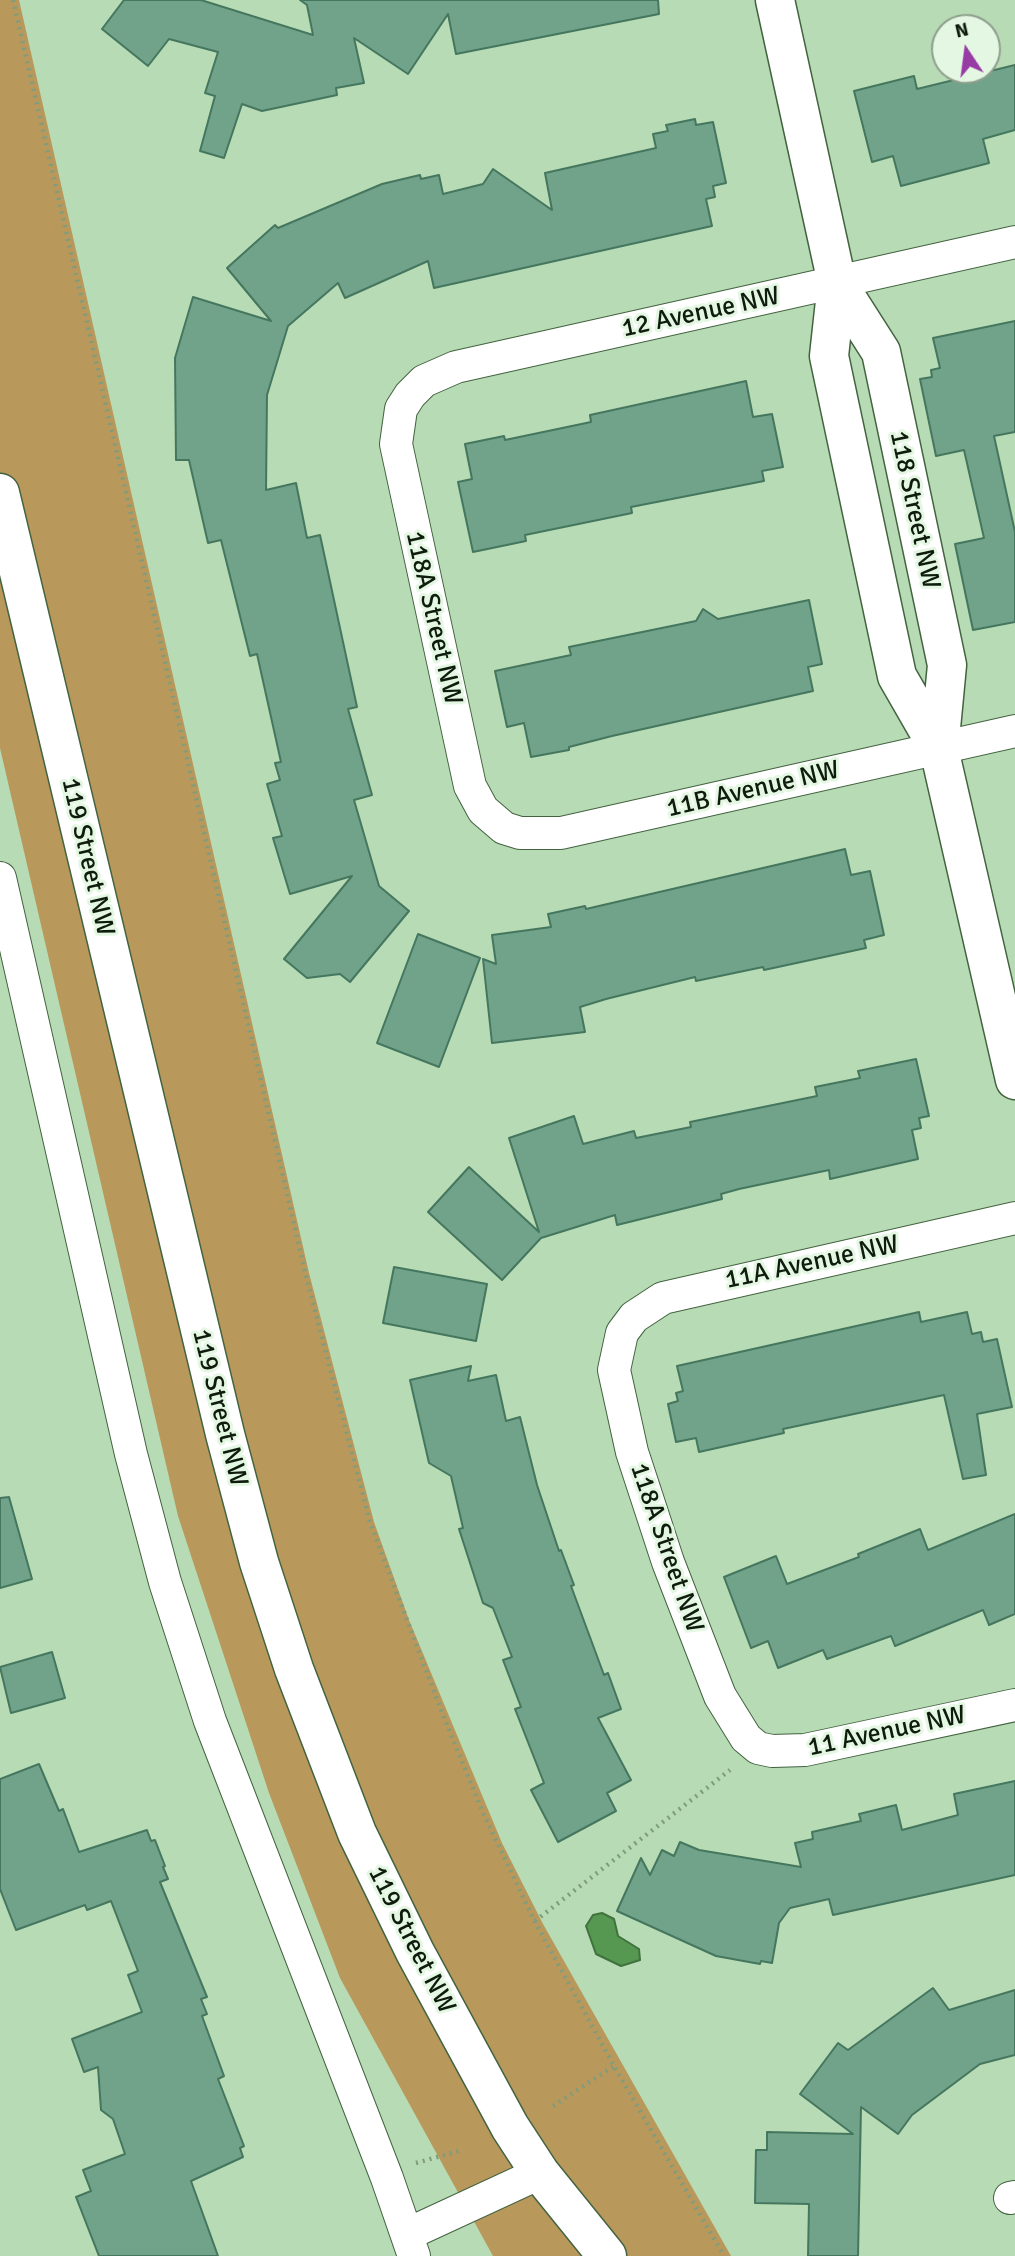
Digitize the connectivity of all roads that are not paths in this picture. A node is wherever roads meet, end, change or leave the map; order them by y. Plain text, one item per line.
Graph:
1 (775, 0) edge
2 (1015, 242) edge
3 (837, 283) junction
4 (401, 409) joint
5 (0, 494) edge
6 (1015, 731) edge
7 (939, 749) junction
8 (492, 821) joint
9 (0, 878) edge
10 (1015, 1080) edge
11 (1015, 1218) edge
12 (622, 1333) joint
13 (1015, 1705) edge
14 (758, 1748) joint
15 (540, 2173) junction
16 (411, 2245) edge
17 (607, 2256) edge

1 - 3 street, 118 Street NW
2 - 3 street, 12 Avenue NW
3 - 4 street, 12 Avenue NW
3 - 7 street, 118 Street NW
3 - 7 street, 118 Street NW
4 - 8 street, 118A Street NW
5 - 15 street, 119 Street NW
6 - 7 street, 11B Avenue NW
7 - 8 street, 11B Avenue NW
7 - 10 street, 118 Street NW
9 - 16 street
11 - 12 street, 11A Avenue NW
12 - 14 street, 118A Street NW
13 - 14 street, 11 Avenue NW
15 - 16 street
15 - 17 street, 119 Street NW

